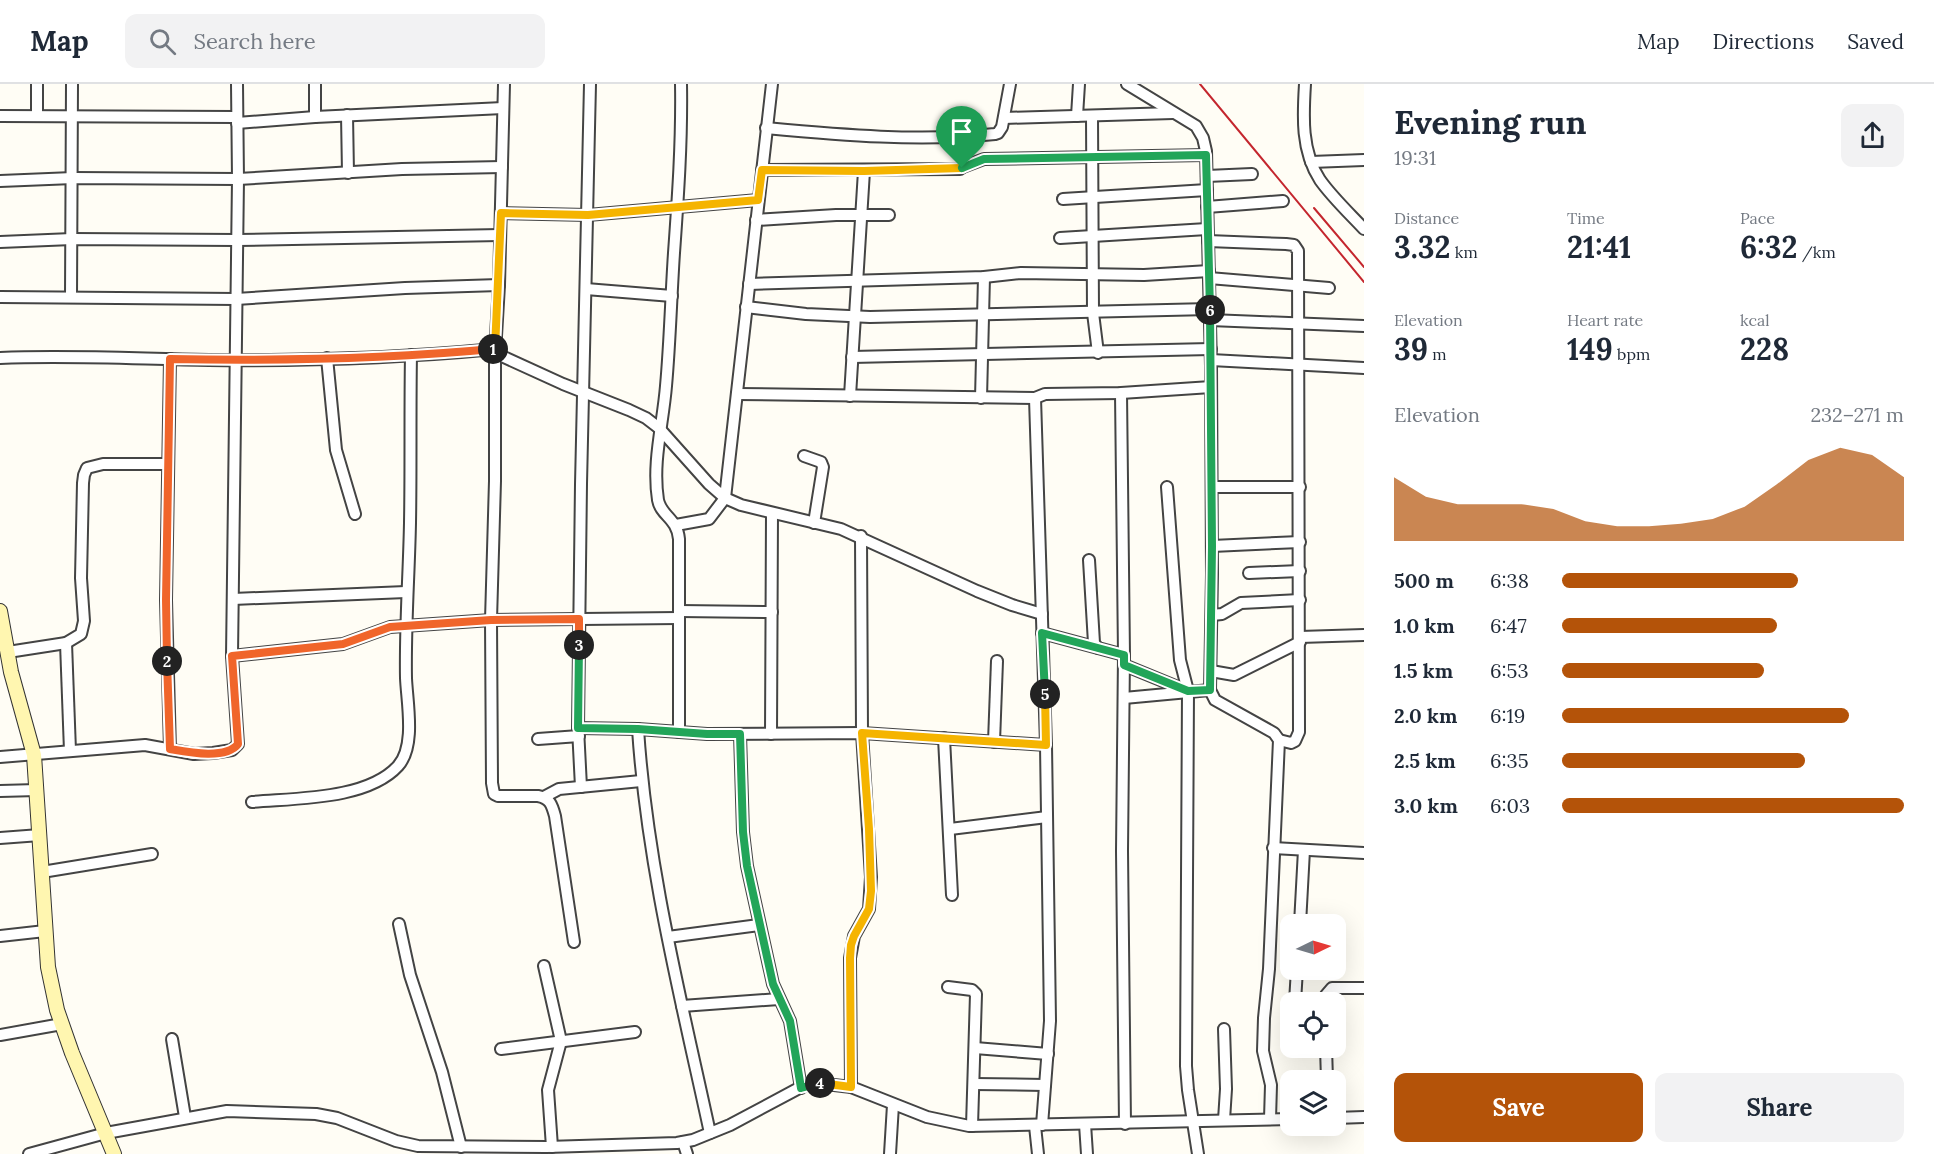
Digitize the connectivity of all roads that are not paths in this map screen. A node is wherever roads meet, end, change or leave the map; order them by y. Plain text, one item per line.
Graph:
1 (37, 84) edge
2 (72, 84) edge
3 (237, 84) edge
4 (315, 84) edge
5 (504, 84) edge
6 (590, 84) edge
7 (681, 84) edge
8 (772, 84) edge
9 (1010, 84) edge
10 (1079, 84) edge
11 (1127, 84) edge
12 (1305, 84) edge
13 (503, 108) junction
14 (1174, 113) junction
15 (37, 115) junction
16 (73, 115) junction
17 (347, 115) junction
18 (0, 116) edge
19 (1077, 116) junction
20 (1092, 116) junction
21 (315, 117) junction
22 (1004, 118) junction
23 (237, 120) junction
24 (766, 128) junction
25 (964, 136) junction
26 (1206, 155) junction
27 (1092, 158) junction
28 (1364, 160) edge
29 (1311, 162) junction
30 (502, 167) junction
31 (963, 167) junction
32 (762, 170) junction
33 (864, 171) junction
34 (348, 173) junction
35 (1252, 174) dead end
36 (1206, 176) junction
37 (73, 178) junction
38 (238, 179) junction
39 (0, 181) edge
40 (1207, 190) junction
41 (1093, 197) junction
42 (1063, 199) dead end
43 (758, 200) junction
44 (1283, 201) dead end
45 (678, 206) junction
46 (1207, 207) junction
47 (501, 213) junction
48 (588, 215) junction
49 (861, 215) junction
50 (889, 215) dead end
51 (756, 220) junction
52 (1364, 228) edge
53 (1207, 229) junction
54 (500, 235) junction
55 (1093, 237) junction
56 (1060, 238) dead end
57 (72, 239) junction
58 (237, 240) junction
59 (1208, 241) junction
60 (0, 242) edge
61 (1093, 274) junction
62 (1209, 275) junction
63 (984, 277) junction
64 (856, 281) junction
65 (749, 284) junction
66 (499, 285) junction
67 (1298, 286) junction
68 (1329, 288) dead end
69 (586, 289) junction
70 (672, 296) junction
71 (0, 297) edge
72 (71, 297) junction
73 (236, 299) junction
74 (747, 307) junction
75 (1093, 313) junction
76 (983, 315) junction
77 (1210, 315) junction
78 (855, 317) junction
79 (1299, 324) junction
80 (1364, 326) edge
81 (495, 351) junction
82 (1098, 353) junction
83 (983, 354) junction
84 (411, 355) junction
85 (1211, 355) junction
86 (852, 357) junction
87 (0, 358) edge
88 (327, 358) junction
89 (170, 359) junction
90 (235, 360) junction
91 (1299, 364) junction
92 (1364, 368) edge
93 (1212, 387) junction
94 (583, 393) junction
95 (1121, 393) junction
96 (737, 394) junction
97 (850, 396) junction
98 (981, 398) junction
99 (1035, 398) junction
100 (659, 428) junction
101 (804, 456) dead end
102 (168, 464) junction
103 (1167, 487) dead end
104 (1212, 487) junction
105 (1299, 487) junction
106 (725, 498) junction
107 (772, 513) junction
108 (355, 514) dead end
109 (814, 523) junction
110 (676, 525) junction
111 (861, 536) junction
112 (1300, 542) junction
113 (1212, 546) junction
114 (1089, 560) dead end
115 (1300, 571) junction
116 (1249, 573) dead end
117 (406, 591) junction
118 (233, 599) junction
119 (1300, 600) junction
120 (0, 611) edge
121 (772, 612) junction
122 (1042, 614) junction
123 (679, 615) junction
124 (1212, 615) junction
125 (579, 619) junction
126 (491, 620) junction
127 (406, 626) junction
128 (1042, 633) junction
129 (1364, 635) edge
130 (1300, 640) junction
131 (66, 642) junction
132 (1098, 648) junction
133 (8, 652) junction
134 (232, 656) junction
135 (1124, 660) junction
136 (997, 661) dead end
137 (1210, 671) junction
138 (1210, 690) junction
139 (1188, 691) junction
140 (1124, 698) junction
141 (638, 729) junction
142 (578, 732) junction
143 (679, 732) junction
144 (862, 733) junction
145 (740, 734) junction
146 (771, 734) junction
147 (944, 738) junction
148 (538, 739) dead end
149 (1279, 740) junction
150 (994, 742) junction
151 (1046, 745) junction
152 (170, 749) junction
153 (70, 751) junction
154 (33, 755) junction
155 (0, 757) edge
156 (641, 781) junction
157 (580, 787) junction
158 (37, 789) junction
159 (0, 791) edge
160 (544, 797) junction
161 (252, 802) dead end
162 (1047, 818) junction
163 (950, 829) junction
164 (40, 835) junction
165 (0, 838) edge
166 (1273, 848) junction
167 (1304, 850) junction
168 (1364, 853) edge
169 (152, 854) dead end
170 (42, 872) junction
171 (952, 895) dead end
172 (1301, 914) edge
173 (399, 924) dead end
174 (759, 925) junction
175 (45, 931) junction
176 (0, 936) edge
177 (668, 937) junction
178 (574, 942) dead end
179 (544, 966) dead end
180 (948, 987) dead end
181 (1364, 988) edge
182 (1329, 992) edge
183 (779, 999) junction
184 (682, 1006) junction
185 (62, 1024) junction
186 (1224, 1029) dead end
187 (635, 1032) dead end
188 (0, 1035) edge
189 (172, 1039) dead end
190 (561, 1041) junction
191 (975, 1048) junction
192 (501, 1049) dead end
193 (1048, 1054) junction
194 (974, 1084) junction
195 (1045, 1085) junction
196 (851, 1087) junction
197 (801, 1088) junction
198 (893, 1105) junction
199 (185, 1117) junction
200 (1364, 1117) edge
201 (1346, 1118) edge
202 (1270, 1119) junction
203 (1280, 1119) edge
204 (1193, 1120) junction
205 (1224, 1120) junction
206 (1085, 1124) junction
207 (1125, 1124) junction
208 (972, 1126) junction
209 (1038, 1126) junction
210 (106, 1133) junction
211 (710, 1133) junction
212 (683, 1142) junction
213 (461, 1146) junction
214 (552, 1147) junction
215 (29, 1154) edge
216 (114, 1154) edge
217 (687, 1154) edge
218 (890, 1154) edge
219 (1038, 1154) edge
220 (1087, 1154) edge
221 (1198, 1154) edge

1 - 15 street
2 - 16 street
3 - 23 street
4 - 21 street
5 - 13 street
6 - 48 street
7 - 45 street
8 - 24 street
9 - 22 street
10 - 19 street
11 - 14 street
12 - 29 street
13 - 17 street
13 - 30 street
14 - 20 street
14 - 26 street
15 - 16 street
15 - 18 street
16 - 23 street
16 - 37 street
17 - 21 street
17 - 34 street
19 - 20 street
19 - 22 street
20 - 27 street
21 - 23 street
22 - 25 street
23 - 38 street
24 - 25 street
24 - 32 street
25 - 31 street
26 - 27 street
26 - 36 street
27 - 31 street
27 - 41 street
28 - 29 street
29 - 52 street
30 - 34 street
30 - 47 street
31 - 33 street
32 - 33 street
32 - 43 street
33 - 49 street
34 - 38 street
35 - 36 street
36 - 40 street
37 - 38 street
37 - 39 street
37 - 57 street
38 - 58 street
40 - 41 street
40 - 46 street
41 - 42 street
41 - 55 street
43 - 45 street
43 - 51 street
44 - 46 street
45 - 48 street
45 - 70 street
46 - 53 street
47 - 48 street
47 - 54 street
48 - 69 street
49 - 50 street
49 - 51 street
49 - 64 street
51 - 65 street
53 - 55 street
53 - 59 street
54 - 58 street
54 - 66 street
55 - 56 street
55 - 61 street
57 - 58 street
57 - 60 street
57 - 72 street
58 - 73 street
59 - 62 street
59 - 67 street
61 - 62 street
61 - 63 street
61 - 75 street
62 - 67 street
62 - 77 street
63 - 64 street
63 - 76 street
64 - 65 street
64 - 78 street
65 - 74 street
66 - 73 street
66 - 81 street
67 - 68 street
67 - 79 street
69 - 70 street
69 - 94 street
70 - 100 street
71 - 72 street
72 - 73 street
73 - 90 street
74 - 78 street
74 - 96 street
75 - 76 street
75 - 77 street
75 - 82 street
76 - 78 street
76 - 83 street
77 - 79 street
77 - 85 street
78 - 86 street
79 - 80 street
79 - 91 street
81 - 84 street
81 - 94 street
81 - 126 street
82 - 83 street
82 - 85 street
83 - 86 street
83 - 98 street
84 - 88 street
84 - 117 street
85 - 91 street
85 - 93 street
86 - 97 street
87 - 89 street
88 - 90 street
88 - 108 street
89 - 90 street
89 - 102 street
90 - 118 street
91 - 92 street
91 - 105 street
93 - 95 street
93 - 104 street
94 - 100 street
94 - 125 street
95 - 99 street
95 - 135 street
96 - 97 street
96 - 106 street
97 - 98 street
98 - 99 street
99 - 122 street
100 - 106 street
100 - 110 street
101 - 109 street
102 - 131 street
102 - 152 street
103 - 139 street
104 - 105 street
104 - 113 street
105 - 112 street
106 - 107 street
106 - 110 street
107 - 109 street
107 - 121 street
109 - 111 street
110 - 123 street
111 - 122 street
111 - 144 street
112 - 113 street
112 - 115 street
113 - 124 street
114 - 132 street
115 - 116 street
115 - 119 street
117 - 118 street
117 - 127 street
118 - 134 street
119 - 124 street
119 - 130 street
120 - 133 street
121 - 123 street
121 - 146 street
122 - 128 street
123 - 125 street
123 - 143 street
124 - 137 street
125 - 126 street
125 - 142 street
126 - 127 street
126 - 160 street
127 - 134 street
127 - 161 street
128 - 132 street
128 - 151 street
129 - 130 street
130 - 137 street
130 - 149 street
131 - 133 street
131 - 153 street
132 - 135 street
133 - 154 street
134 - 152 street
135 - 139 street
135 - 140 street
136 - 150 street
137 - 138 street
138 - 139 street
138 - 149 street
139 - 140 street
139 - 204 street
140 - 207 street
141 - 142 street
141 - 143 street
141 - 156 street
142 - 148 street
142 - 157 street
143 - 145 street
144 - 146 street
144 - 147 street
144 - 196 street
145 - 146 street
145 - 174 street
147 - 150 street
147 - 163 street
149 - 166 street
150 - 151 street
151 - 162 street
152 - 153 street
153 - 154 street
154 - 155 street
154 - 158 street
156 - 157 street
156 - 177 street
157 - 160 street
158 - 159 street
158 - 164 street
160 - 178 street
162 - 163 street
162 - 193 street
163 - 171 street
164 - 165 street
164 - 170 street
166 - 167 street
166 - 202 street
167 - 168 street
167 - 172 street
169 - 170 street
170 - 175 street
173 - 213 street
174 - 177 street
174 - 183 street
175 - 176 street
175 - 185 street
177 - 184 street
179 - 190 street
180 - 191 street
181 - 182 street
183 - 184 street
183 - 197 street
184 - 211 street
185 - 188 street
185 - 210 street
186 - 205 street
187 - 190 street
189 - 199 street
190 - 192 street
190 - 214 street
191 - 193 street
191 - 194 street
193 - 195 street
194 - 195 street
194 - 208 street
195 - 209 street
196 - 197 street
196 - 198 street
197 - 211 street
198 - 208 street
198 - 218 street
199 - 210 street
199 - 213 street
200 - 201 street
202 - 203 street
202 - 205 street
204 - 205 street
204 - 207 street
204 - 221 street
206 - 207 street
206 - 209 street
206 - 220 street
208 - 209 street
209 - 219 street
210 - 215 street
210 - 216 street
211 - 212 street
212 - 214 street
212 - 217 street
213 - 214 street

